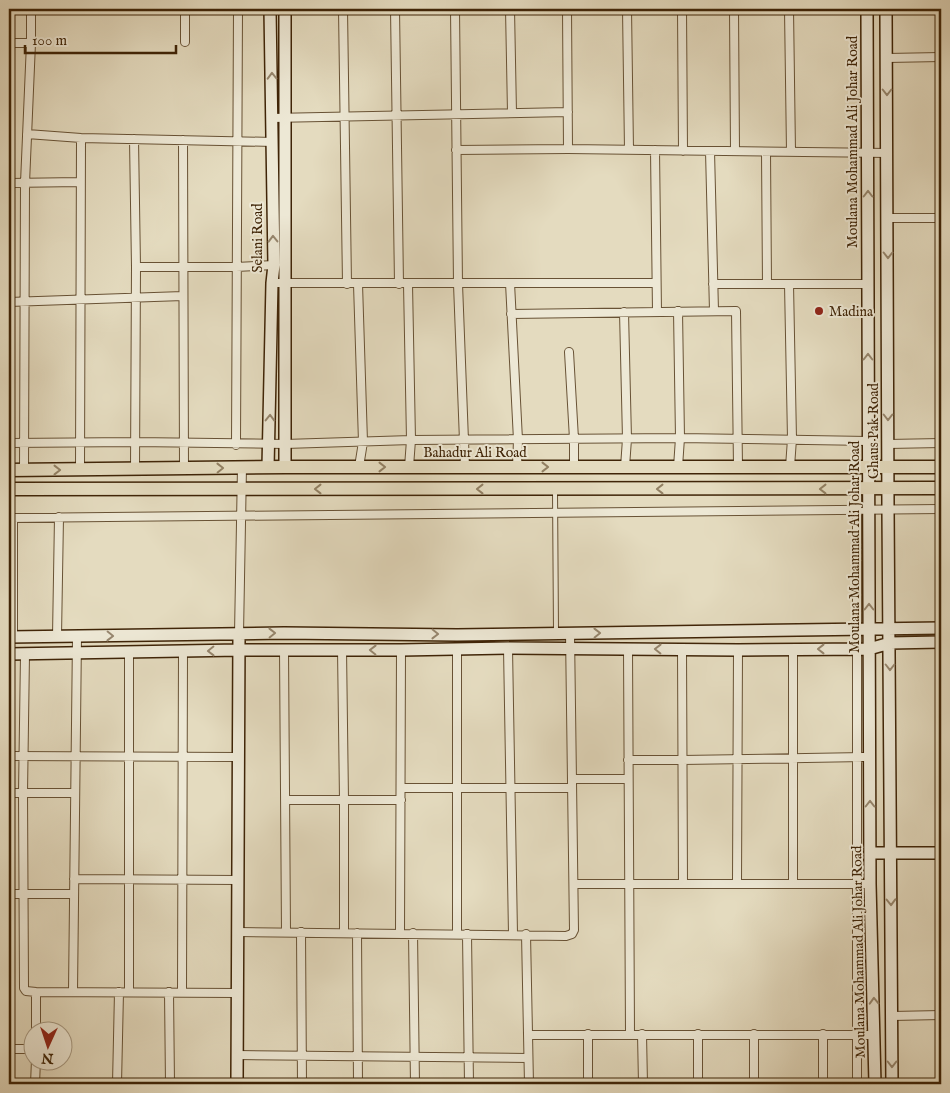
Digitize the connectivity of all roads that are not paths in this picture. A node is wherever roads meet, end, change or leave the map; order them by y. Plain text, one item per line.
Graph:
1 (31, 9) edge
2 (185, 9) edge
3 (238, 9) edge
4 (270, 9) edge
5 (285, 9) edge
6 (344, 9) edge
7 (395, 9) edge
8 (455, 9) edge
9 (510, 9) edge
10 (567, 9) edge
11 (626, 9) edge
12 (682, 9) edge
13 (734, 9) edge
14 (789, 9) edge
15 (867, 9) edge
16 (886, 9) edge
17 (184, 42) dead end
18 (9, 43) edge
19 (31, 43) junction
20 (941, 57) edge
21 (887, 58) junction
22 (568, 112) junction
23 (512, 113) junction
24 (456, 114) junction
25 (397, 115) junction
26 (345, 116) junction
27 (286, 117) junction
28 (272, 118) junction
29 (27, 134) junction
30 (81, 138) junction
31 (134, 139) junction
32 (183, 140) junction
33 (237, 141) junction
34 (273, 142) junction
35 (568, 149) junction
36 (456, 150) junction
37 (629, 150) junction
38 (655, 150) junction
39 (683, 150) junction
40 (710, 151) junction
41 (735, 151) junction
42 (766, 152) junction
43 (791, 152) junction
44 (868, 153) junction
45 (888, 153) junction
46 (80, 182) junction
47 (9, 183) edge
48 (25, 183) junction
49 (888, 218) junction
50 (941, 218) edge
51 (274, 265) junction
52 (136, 267) junction
53 (184, 267) junction
54 (236, 267) junction
55 (510, 283) junction
56 (656, 283) junction
57 (272, 284) junction
58 (286, 284) junction
59 (347, 284) junction
60 (358, 284) junction
61 (398, 284) junction
62 (408, 284) junction
63 (458, 284) junction
64 (713, 284) junction
65 (767, 284) junction
66 (789, 284) junction
67 (868, 284) junction
68 (183, 296) junction
69 (135, 298) junction
70 (26, 301) junction
71 (81, 301) junction
72 (9, 302) edge
73 (714, 311) junction
74 (624, 312) junction
75 (657, 312) junction
76 (678, 312) junction
77 (511, 314) junction
78 (569, 352) dead end
79 (680, 438) junction
80 (574, 439) junction
81 (627, 439) junction
82 (738, 439) junction
83 (792, 439) junction
84 (411, 440) junction
85 (464, 440) junction
86 (518, 440) junction
87 (868, 441) junction
88 (135, 442) junction
89 (363, 442) junction
90 (9, 443) edge
91 (24, 443) junction
92 (80, 443) junction
93 (185, 443) junction
94 (941, 443) edge
95 (269, 444) junction
96 (285, 444) junction
97 (888, 444) junction
98 (236, 445) junction
99 (242, 467) junction
100 (268, 467) junction
101 (286, 467) junction
102 (359, 467) junction
103 (409, 467) junction
104 (465, 467) junction
105 (516, 467) junction
106 (574, 467) junction
107 (625, 467) junction
108 (678, 467) junction
109 (738, 467) junction
110 (790, 467) junction
111 (869, 467) junction
112 (889, 467) junction
113 (941, 467) edge
114 (184, 468) junction
115 (135, 469) junction
116 (9, 470) edge
117 (24, 470) junction
118 (80, 470) junction
119 (555, 488) junction
120 (888, 488) junction
121 (941, 488) edge
122 (9, 489) edge
123 (241, 489) junction
124 (863, 489) junction
125 (857, 509) junction
126 (869, 509) junction
127 (888, 509) junction
128 (941, 509) edge
129 (555, 513) junction
130 (241, 515) junction
131 (11, 518) edge
132 (59, 518) junction
133 (889, 628) junction
134 (941, 628) edge
135 (856, 630) junction
136 (870, 630) junction
137 (570, 633) junction
138 (239, 634) junction
139 (556, 634) junction
140 (58, 636) junction
141 (77, 636) junction
142 (11, 637) edge
143 (941, 642) edge
144 (890, 643) junction
145 (508, 648) junction
146 (570, 648) junction
147 (457, 649) junction
148 (628, 649) junction
149 (682, 649) junction
150 (793, 649) junction
151 (856, 649) junction
152 (869, 649) junction
153 (239, 650) junction
154 (284, 650) junction
155 (342, 650) junction
156 (401, 650) junction
157 (738, 650) junction
158 (183, 651) junction
159 (129, 652) junction
160 (76, 653) junction
161 (9, 654) edge
162 (25, 654) junction
163 (9, 756) edge
164 (24, 756) junction
165 (75, 756) junction
166 (129, 757) junction
167 (183, 757) junction
168 (238, 757) junction
169 (864, 757) junction
170 (793, 758) junction
171 (738, 759) junction
172 (628, 760) junction
173 (682, 760) junction
174 (628, 779) junction
175 (572, 783) junction
176 (401, 788) junction
177 (458, 788) junction
178 (511, 788) junction
179 (23, 793) junction
180 (9, 794) edge
181 (75, 794) junction
182 (285, 800) junction
183 (344, 800) junction
184 (401, 800) junction
185 (870, 853) junction
186 (891, 853) junction
187 (941, 853) edge
188 (74, 878) junction
189 (129, 879) junction
190 (182, 879) junction
191 (238, 880) junction
192 (574, 884) junction
193 (628, 884) junction
194 (683, 884) junction
195 (737, 884) junction
196 (793, 884) junction
197 (864, 884) junction
198 (9, 894) edge
199 (23, 894) junction
200 (74, 894) junction
201 (238, 932) junction
202 (286, 932) junction
203 (301, 932) junction
204 (344, 933) junction
205 (358, 933) junction
206 (400, 933) junction
207 (414, 933) junction
208 (458, 934) junction
209 (467, 934) junction
210 (512, 934) junction
211 (526, 934) junction
212 (36, 992) junction
213 (73, 992) junction
214 (119, 992) junction
215 (129, 992) junction
216 (170, 992) junction
217 (182, 992) junction
218 (237, 992) junction
219 (941, 1015) edge
220 (892, 1016) junction
221 (36, 1020) edge
222 (588, 1034) junction
223 (630, 1034) junction
224 (642, 1034) junction
225 (698, 1034) junction
226 (754, 1034) junction
227 (823, 1034) junction
228 (857, 1034) junction
229 (528, 1035) junction
230 (875, 1035) junction
231 (9, 1049) edge
232 (22, 1049) edge
233 (237, 1055) junction
234 (302, 1056) junction
235 (358, 1056) junction
236 (415, 1057) junction
237 (469, 1058) junction
238 (528, 1058) junction
239 (36, 1070) edge
240 (35, 1084) edge
241 (117, 1084) edge
242 (170, 1084) edge
243 (237, 1084) edge
244 (302, 1084) edge
245 (358, 1084) edge
246 (415, 1084) edge
247 (469, 1084) edge
248 (529, 1084) edge
249 (588, 1084) edge
250 (643, 1084) edge
251 (698, 1084) edge
252 (754, 1084) edge
253 (823, 1084) edge
254 (857, 1084) edge
255 (875, 1084) edge
256 (892, 1084) edge

1 - 19 street
2 - 17 street
3 - 33 street
28 -> 4 street, Selani Road
5 - 27 street, Selani Road
6 - 26 street
7 - 25 street
8 - 24 street
9 - 23 street
10 - 22 street
11 - 37 street
12 - 39 street
13 - 41 street
14 - 43 street
15 - 44 street, Moulana Mohammad Ali Johar Road
16 - 21 street, Ghaus Pak Road
18 - 19 street
19 - 29 street
20 - 21 street
21 -> 45 street, Ghaus Pak Road
22 - 23 street
22 - 35 street
23 - 24 street
24 - 25 street
24 - 36 street
25 - 26 street
25 - 61 street
26 - 27 street
26 - 59 street
27 - 28 street
27 - 58 street, Selani Road
28 - 34 street, Selani Road
29 - 30 street
29 - 48 street
30 - 31 street
30 - 46 street
31 - 32 street
31 - 52 street
32 - 33 street
32 - 53 street
33 - 34 street
33 - 54 street
51 -> 34 street, Selani Road
35 - 36 street
35 - 37 street
36 - 63 street
37 - 38 street
38 - 39 street
38 - 56 street
39 - 40 street
40 - 41 street
40 - 64 street
41 - 42 street
42 - 43 street
42 - 65 street
43 - 44 street
44 - 45 street
67 -> 44 street, Moulana Mohammad Ali Johar Road
45 - 49 street, Ghaus Pak Road
46 - 48 street
46 - 71 street
47 - 48 street
48 - 70 street
49 - 50 street
49 -> 97 street, Ghaus Pak Road
51 - 54 street
51 - 57 street, Selani Road
52 - 53 street
52 - 69 street
53 - 54 street
53 - 68 street
54 - 98 street
55 - 56 street
55 - 63 street
55 - 77 street
56 - 75 street
57 - 58 street
95 -> 57 street, Selani Road
58 - 59 street
58 - 96 street, Selani Road
59 - 60 street
60 - 61 street
60 - 89 street
61 - 62 street
62 - 63 street
62 - 84 street
63 - 85 street
64 - 65 street
64 - 73 street
65 - 66 street
66 - 67 street
66 - 83 street
87 -> 67 street, Moulana Mohammad Ali Johar Road
68 - 69 street
68 - 93 street
69 - 71 street
69 - 88 street
70 - 71 street
70 - 72 street
70 - 91 street
71 - 92 street
73 - 76 street
73 - 82 street
74 - 75 street
74 - 77 street
74 - 81 street
75 - 76 street
76 - 79 street
77 - 86 street
78 - 80 street
79 - 81 street
79 - 82 street
79 - 108 street
80 - 81 street
80 - 86 street
80 - 106 street
81 - 107 street
82 - 83 street
82 - 109 street
83 - 87 street
83 - 110 street
84 - 85 street
84 - 89 street
84 - 103 street
85 - 86 street
85 - 104 street
86 - 105 street
87 - 111 street, Moulana Mohammad Ali Johar Road
88 - 92 street
88 - 93 street
88 - 115 street
89 - 96 street
89 - 102 street
90 - 91 street
91 - 92 street
91 - 117 street
92 - 118 street
93 - 98 street
93 - 114 street
94 - 97 street
95 - 96 street
95 - 98 street
95 - 100 street, Selani Road
96 - 101 street, Selani Road
97 - 112 street, Ghaus Pak Road
99 - 100 main road, Bahadur Ali Road
114 -> 99 main road, Bahadur Ali Road
99 - 123 street
100 - 101 main road, Bahadur Ali Road
101 - 102 main road, Bahadur Ali Road
102 -> 103 main road, Bahadur Ali Road
103 - 104 main road, Bahadur Ali Road
104 - 105 main road, Bahadur Ali Road
105 -> 106 main road, Bahadur Ali Road
106 - 107 main road, Bahadur Ali Road
107 - 108 main road, Bahadur Ali Road
108 - 109 main road, Bahadur Ali Road
109 - 110 main road, Bahadur Ali Road
110 - 111 main road, Bahadur Ali Road
111 - 112 main road, Bahadur Ali Road
111 - 124 street, Moulana Mohammad Ali Johar Road
112 - 113 main road, Bahadur Ali Road
112 - 120 street, Ghaus Pak Road
114 - 115 main road, Bahadur Ali Road
115 - 118 main road, Bahadur Ali Road
116 - 117 main road, Bahadur Ali Road
117 -> 118 main road, Bahadur Ali Road
119 -> 123 main road
124 -> 119 main road
119 - 129 lane
120 - 121 main road
120 - 124 main road
120 - 127 street, Ghaus Pak Road
122 - 123 main road
123 - 130 street
124 - 125 street
124 - 126 street, Moulana Mohammad Ali Johar Road
125 - 126 street
125 - 129 street
125 - 135 street
126 - 127 street
136 -> 126 street, Moulana Mohammad Ali Johar Road
127 - 128 street
127 - 133 street, Ghaus Pak Road
129 - 130 street
129 - 139 lane
130 - 132 street
130 - 138 street
131 - 132 street
131 - 142 street
132 - 140 street
133 - 134 street
133 - 136 street
133 - 144 street, Ghaus Pak Road
135 - 136 street
137 -> 135 street
135 - 151 street
136 - 152 street, Moulana Mohammad Ali Johar Road
137 - 139 street
137 - 146 street
138 -> 139 street
141 -> 138 street
138 - 153 street
140 - 141 street
140 - 142 street
141 - 160 street
143 - 144 street
144 - 152 street
144 -> 186 street, Ghaus Pak Road
145 - 146 street
145 - 147 street
145 - 178 street
146 - 148 street
146 - 175 street
147 - 156 street
147 - 177 street
149 -> 148 street
148 - 172 street
149 - 157 street
149 - 173 street
151 -> 150 street
150 - 157 street
150 - 170 street
151 - 152 street
151 - 169 street
152 - 169 street, Moulana Mohammad Ali Johar Road
153 - 154 street
153 -> 158 street
153 - 168 street
154 - 155 street
154 - 182 street
156 -> 155 street
155 - 183 street
156 - 176 street
157 - 171 street
158 - 159 street
158 - 167 street
159 - 160 street
159 - 166 street
160 - 162 street
160 - 165 street
161 - 162 street
162 - 164 street
163 - 164 street
164 - 165 street
164 - 179 street
165 - 166 street
165 - 181 street
166 - 167 street
166 - 189 street
167 - 168 street
167 - 190 street
168 - 191 street
169 - 170 street
185 -> 169 street, Moulana Mohammad Ali Johar Road
169 - 197 street
170 - 171 street
170 - 196 street
171 - 173 street
171 - 195 street
172 - 173 street
172 - 174 street
173 - 194 street
174 - 175 street
174 - 193 street
175 - 178 street
175 - 192 street
176 - 177 street
176 - 184 street
177 - 178 street
177 - 208 street
178 - 210 street
179 - 180 street
179 - 181 street
179 - 199 street
181 - 188 street
182 - 183 street
182 - 202 street
183 - 184 street
183 - 204 street
184 - 206 street
185 - 186 street
185 - 197 street, Moulana Mohammad Ali Johar Road
186 - 187 street
186 -> 220 street
188 - 189 street
188 - 200 street
189 - 190 street
189 - 215 street
190 - 191 street
190 - 217 street
191 - 201 street
192 - 193 street
192 - 211 street
193 - 194 street
193 - 223 street
194 - 195 street
195 - 196 street
196 - 197 street
197 - 228 street
230 -> 197 street, Moulana Mohammad Ali Johar Road
198 - 199 street
199 - 200 street
199 - 212 street
200 - 213 street
201 - 202 street
201 - 218 street
202 - 203 street
203 - 204 street
203 - 234 street
204 - 205 street
205 - 206 street
205 - 235 street
206 - 207 street
207 - 208 street
207 - 236 street
208 - 209 street
209 - 210 street
209 - 237 street
210 - 211 street
211 - 229 street
212 - 213 street
212 - 221 street
213 - 214 street
214 - 215 street
214 - 241 street
215 - 216 street
216 - 217 street
216 - 242 street
217 - 218 street
218 - 233 street
219 - 220 street
220 -> 256 street
222 - 223 street
222 - 229 street
222 - 249 street
223 - 224 street
224 - 225 street
224 - 250 street
225 - 226 street
225 - 251 street
226 - 227 street
226 - 252 street
227 - 228 street
227 - 253 street
228 - 230 street
228 - 254 street
229 - 238 street
230 - 255 street, Moulana Mohammad Ali Johar Road
231 - 232 street
233 - 234 street
233 - 243 street
234 - 235 street
234 - 244 street
235 - 236 street
235 - 245 street
236 - 237 street
236 - 246 street
237 - 238 street
237 - 247 street
238 - 248 street
239 - 240 street

